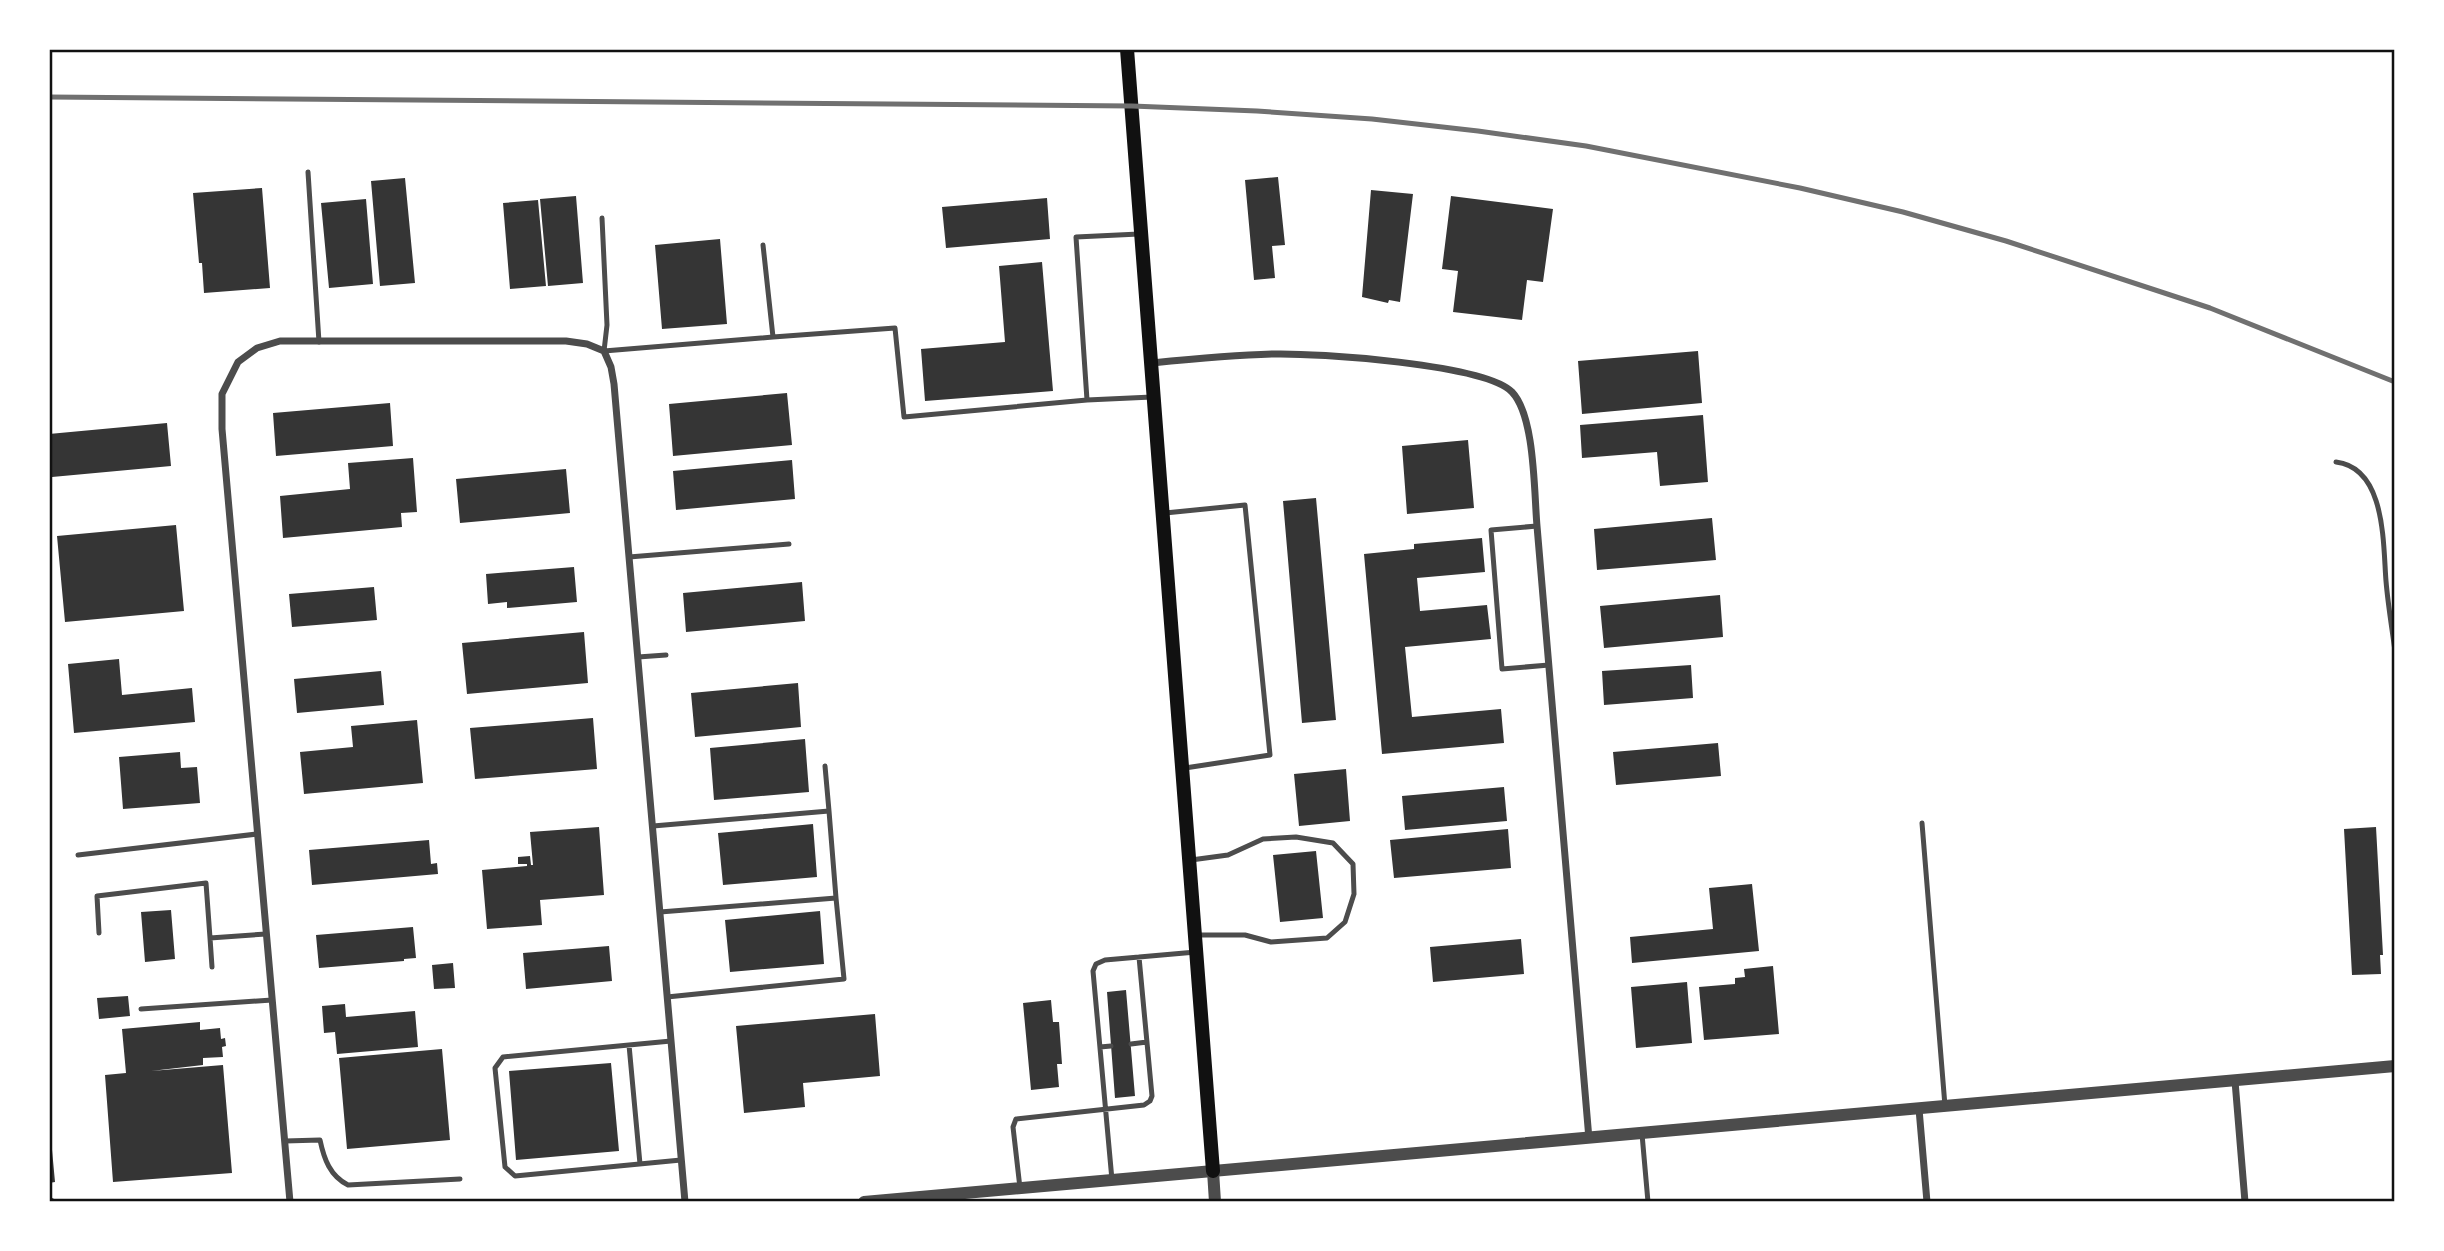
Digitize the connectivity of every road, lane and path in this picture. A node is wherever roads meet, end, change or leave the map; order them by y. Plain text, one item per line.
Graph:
1 (1127, 49) edge
2 (308, 172) dead end
3 (602, 218) dead end
4 (1142, 234) junction
5 (763, 245) dead end
6 (773, 337) junction
7 (319, 342) junction
8 (604, 351) junction
9 (1151, 363) junction
10 (1154, 397) junction
11 (1087, 400) junction
12 (2336, 462) dead end
13 (1163, 514) junction
14 (1537, 526) junction
15 (789, 544) dead end
16 (629, 557) junction
17 (2395, 652) edge
18 (666, 655) dead end
19 (638, 657) junction
20 (1549, 665) junction
21 (825, 766) dead end
22 (1182, 769) junction
23 (829, 811) junction
24 (1922, 823) dead end
25 (653, 827) junction
26 (257, 834) junction
27 (78, 855) dead end
28 (1189, 860) junction
29 (836, 898) junction
30 (660, 912) junction
31 (99, 933) dead end
32 (266, 934) junction
33 (1195, 935) junction
34 (210, 938) junction
35 (1196, 952) junction
36 (1139, 957) junction
37 (212, 967) dead end
38 (667, 997) junction
39 (272, 1000) junction
40 (141, 1009) dead end
41 (671, 1041) junction
42 (1147, 1042) junction
43 (1130, 1044) dead end
44 (629, 1045) junction
45 (1111, 1046) dead end
46 (1100, 1047) junction
47 (2395, 1066) edge
48 (2235, 1080) junction
49 (1945, 1106) junction
50 (1105, 1108) junction
51 (1919, 1109) junction
52 (1642, 1134) junction
53 (1589, 1139) junction
54 (285, 1141) junction
55 (681, 1160) junction
56 (640, 1164) junction
57 (1213, 1171) junction
58 (460, 1179) dead end
59 (1112, 1180) junction
60 (1020, 1188) junction
61 (49, 1199) edge
62 (54, 1202) edge
63 (290, 1202) edge
64 (685, 1202) edge
65 (864, 1202) edge
66 (1215, 1202) edge
67 (1648, 1202) edge
68 (1927, 1202) edge
69 (2245, 1202) edge

1 - 4 main road
2 - 7 lane
3 - 8 lane
4 - 9 main road
4 - 11 lane
5 - 6 lane
6 - 8 lane
6 - 11 lane
7 - 8 street
7 - 26 street
8 - 16 street
9 - 10 main road
9 - 14 street
10 - 11 lane
10 - 13 main road
12 - 17 lane
13 - 22 main road
13 - 22 lane
14 - 20 street
14 - 20 lane
15 - 16 lane
16 - 19 street
18 - 19 lane
19 - 25 street
20 - 53 street
21 - 23 lane
22 - 28 main road
23 - 25 lane
23 - 29 lane
24 - 49 lane
25 - 30 street
26 - 27 lane
26 - 32 street
28 - 33 main road
28 - 33 lane
29 - 30 lane
29 - 38 lane
30 - 38 street
31 - 34 lane
32 - 34 lane
32 - 39 street
33 - 35 main road
34 - 37 lane
35 - 36 lane
35 - 57 main road
36 - 42 lane
36 - 46 lane
38 - 41 street
39 - 40 lane
39 - 54 street
41 - 44 lane
41 - 55 street
42 - 43 lane
42 - 50 lane
44 - 56 lane
44 - 56 lane
45 - 46 lane
46 - 50 lane
47 - 48 street
48 - 49 street
48 - 69 street
49 - 51 street
50 - 59 lane
50 - 60 lane
51 - 52 street
51 - 68 street
52 - 53 street
52 - 67 lane
53 - 57 street
54 - 58 lane
54 - 63 street
55 - 56 lane
55 - 64 street
57 - 59 street
57 - 66 street
59 - 60 street
60 - 65 street
61 - 62 lane

